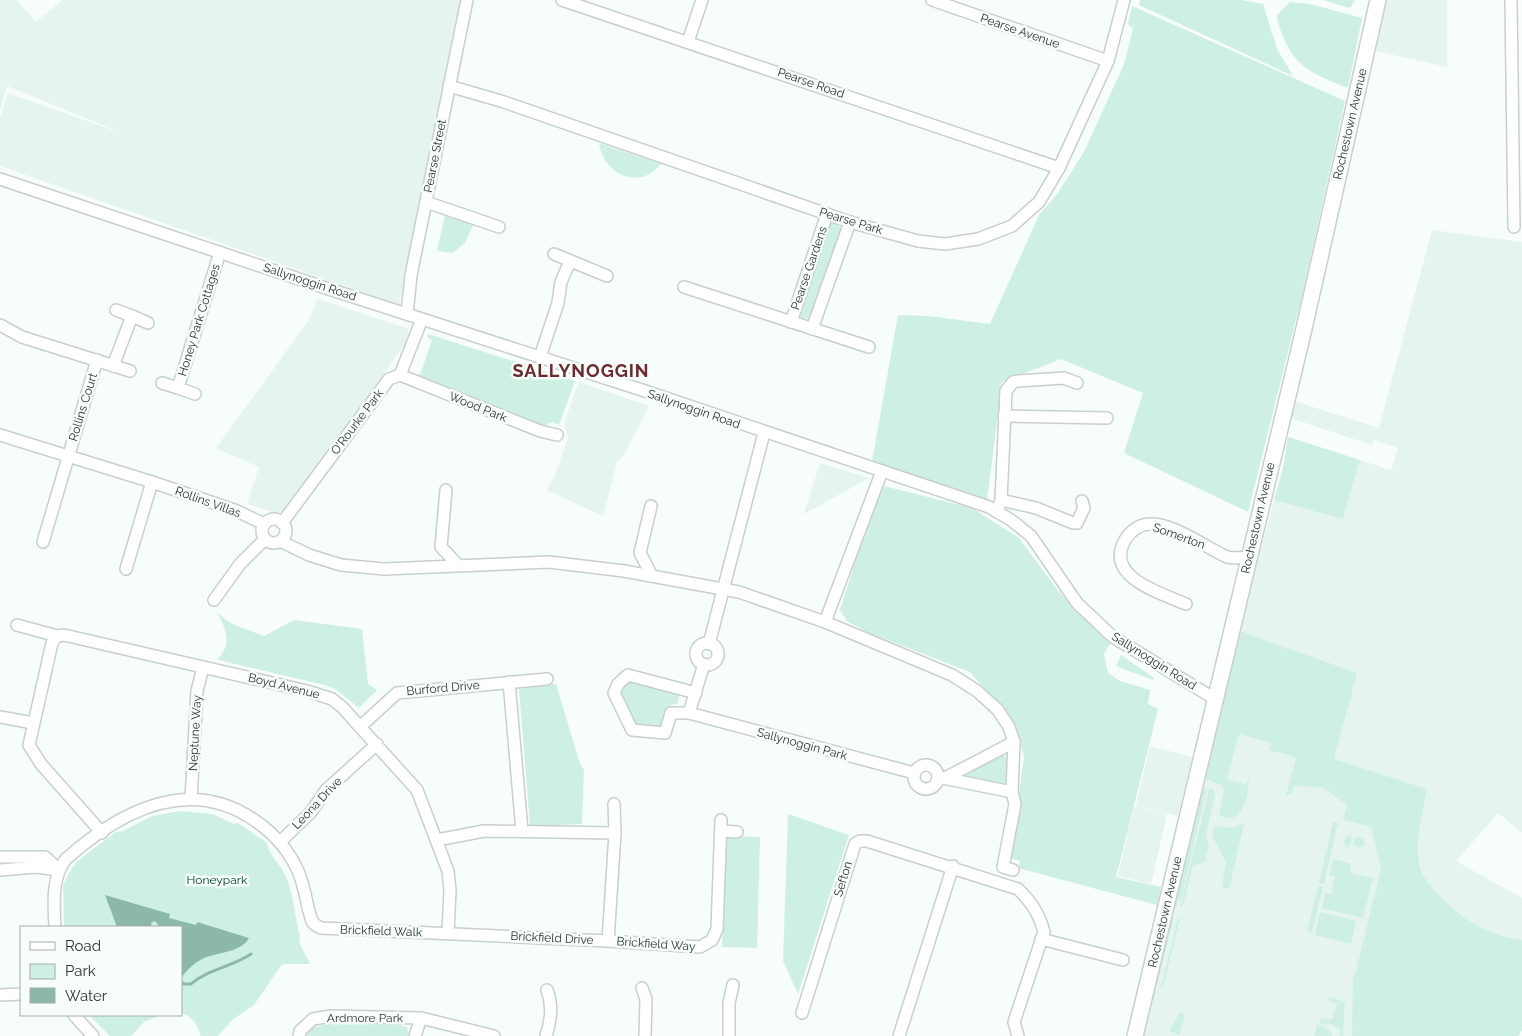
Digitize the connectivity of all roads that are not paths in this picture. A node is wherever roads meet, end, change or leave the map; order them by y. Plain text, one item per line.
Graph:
1 (467, 0) edge
2 (562, 0) edge
3 (702, 0) edge
4 (932, 0) edge
5 (1124, 0) edge
6 (1378, 0) edge
7 (1511, 0) edge
8 (688, 42) junction
9 (1108, 61) junction
10 (449, 86) junction
11 (1059, 168) junction
12 (0, 179) edge
13 (426, 202) junction
14 (827, 214) junction
15 (850, 222) junction
16 (499, 227) dead end
17 (1514, 227) dead end
18 (220, 252) junction
19 (554, 254) dead end
20 (570, 261) junction
21 (606, 276) dead end
22 (684, 287) dead end
23 (116, 310) dead end
24 (407, 314) junction
25 (132, 316) junction
26 (422, 319) junction
27 (790, 322) junction
28 (148, 323) dead end
29 (0, 325) edge
30 (812, 329) junction
31 (869, 347) dead end
32 (540, 357) junction
33 (97, 360) junction
34 (113, 366) junction
35 (130, 371) dead end
36 (400, 375) junction
37 (162, 382) dead end
38 (1076, 383) dead end
39 (178, 388) junction
40 (195, 394) dead end
41 (1004, 416) junction
42 (1107, 418) dead end
43 (764, 433) junction
44 (0, 435) edge
45 (557, 435) dead end
46 (69, 454) junction
47 (882, 471) junction
48 (152, 482) junction
49 (446, 490) dead end
50 (1001, 500) junction
51 (1082, 501) dead end
52 (650, 506) dead end
53 (997, 512) junction
54 (282, 522) junction
55 (264, 524) junction
56 (265, 539) junction
57 (280, 541) junction
58 (43, 542) dead end
59 (441, 547) junction
60 (640, 553) junction
61 (1249, 557) junction
62 (458, 565) junction
63 (427, 567) junction
64 (126, 569) dead end
65 (624, 571) junction
66 (652, 576) junction
67 (722, 590) junction
68 (214, 600) dead end
69 (1186, 604) dead end
70 (825, 622) junction
71 (17, 625) dead end
72 (57, 636) junction
73 (203, 667) junction
74 (547, 679) dead end
75 (509, 682) junction
76 (696, 693) junction
77 (1215, 698) junction
78 (689, 713) junction
79 (0, 717) edge
80 (33, 723) junction
81 (361, 726) junction
82 (1014, 742) junction
83 (377, 744) junction
84 (914, 773) junction
85 (941, 777) junction
86 (1012, 792) junction
87 (191, 799) junction
88 (614, 804) dead end
89 (522, 831) junction
90 (736, 832) dead end
91 (102, 833) junction
92 (615, 833) junction
93 (437, 840) junction
94 (280, 842) junction
95 (0, 857) edge
96 (953, 866) junction
97 (0, 870) edge
98 (59, 870) junction
99 (1012, 870) dead end
100 (55, 926) edge
101 (448, 932) junction
102 (1041, 939) junction
103 (608, 941) junction
104 (1122, 960) dead end
105 (733, 985) dead end
106 (642, 988) dead end
107 (547, 990) dead end
108 (20, 994) edge
109 (0, 995) edge
110 (802, 1013) dead end
111 (75, 1016) edge
112 (421, 1018) junction
113 (93, 1036) edge
114 (299, 1036) edge
115 (415, 1036) edge
116 (494, 1036) edge
117 (546, 1036) edge
118 (645, 1036) edge
119 (729, 1036) edge
120 (899, 1036) edge
121 (1018, 1036) edge
122 (1135, 1036) edge

1 - 10 street, Pearse Street
2 - 8 street, Pearse Road
3 - 8 street
4 - 9 street, Pearse Avenue
5 - 9 street, Pearse Park
6 - 61 main road, Rochestown Avenue
7 - 17 street
8 - 11 street, Pearse Road
9 - 11 street, Pearse Park
10 - 13 street, Pearse Street
10 - 14 street, Pearse Park
11 - 15 street, Pearse Park
12 - 18 street, Sallynoggin Road
13 - 16 street
13 - 24 street, Pearse Street
14 - 15 street, Pearse Park
14 - 27 street, Pearse Gardens
15 - 30 street, Pearse Gardens
18 - 24 street, Sallynoggin Road
18 - 39 street, Honey Park Cottages
19 - 20 street
20 - 21 street
20 - 32 street
22 - 27 street, Pearse Gardens
23 - 25 street
24 - 26 street, Sallynoggin Road
25 - 28 street
25 - 34 street
26 - 32 street, Sallynoggin Road
26 - 36 street
27 - 30 street, Pearse Gardens
29 - 33 street, Rollins Court
30 - 31 street, Pearse Gardens
32 - 43 street, Sallynoggin Road
33 - 34 street, Rollins Court
33 - 46 street, Rollins Court
34 - 35 street, Rollins Court
36 - 45 street, Wood Park
36 - 54 street, O'Rourke Park
37 - 39 street, Honey Park Cottages
38 - 41 street
39 - 40 street, Honey Park Cottages
41 - 42 street
41 - 50 street
43 - 47 street, Sallynoggin Road
43 - 67 street
44 - 46 street, Rollins Villas
46 - 48 street, Rollins Villas
46 - 58 street
47 - 53 street, Sallynoggin Road
47 - 70 street
48 - 55 street, Rollins Villas
48 - 64 street
49 - 59 street
50 - 51 street
50 - 53 street
52 - 60 street
53 - 77 street, Sallynoggin Road
54 - 55 street
54 - 57 street
55 - 56 street
56 - 57 street
56 - 68 street
57 - 63 street
59 - 62 street
59 - 63 street
60 - 65 street
60 - 66 street
61 - 69 street, Somerton
61 - 77 main road, Rochestown Avenue
62 - 63 street
62 - 65 street
65 - 66 street
66 - 67 street
67 - 70 street
67 - 76 street
70 - 82 street
71 - 72 street, Boyd Avenue
72 - 73 street, Boyd Avenue
72 - 80 street
73 - 81 street, Boyd Avenue
73 - 87 street, Neptune Way
74 - 75 street, Burford Drive
75 - 81 street, Burford Drive
75 - 89 street
76 - 78 street
76 - 78 street
77 - 122 main road, Rochestown Avenue
78 - 84 street, Sallynoggin Park
79 - 80 street
80 - 91 street
81 - 83 street, Boyd Avenue
82 - 85 street
82 - 86 street
83 - 93 street, Boyd Avenue
83 - 94 street, Leona Drive
84 - 85 street, Sallynoggin Park
84 - 85 street
85 - 86 street, Sallynoggin Park
86 - 99 street
87 - 91 street
87 - 94 street
88 - 92 street, Brickfield Drive
89 - 92 street
89 - 93 street
90 - 103 street, Brickfield Way
91 - 98 street
92 - 103 street, Brickfield Drive
93 - 101 street, Boyd Avenue
94 - 101 street, Brickfield Walk
95 - 98 street
96 - 102 street, Sefton
96 - 110 street, Sefton
96 - 120 street
97 - 98 street
98 - 100 street
101 - 103 street, Brickfield Drive
102 - 104 street
102 - 121 street, Sefton
105 - 119 street
106 - 118 street
107 - 117 street
108 - 109 street
111 - 113 street
112 - 114 street, Ardmore Park
112 - 115 street, Ardmore Park
112 - 116 street

